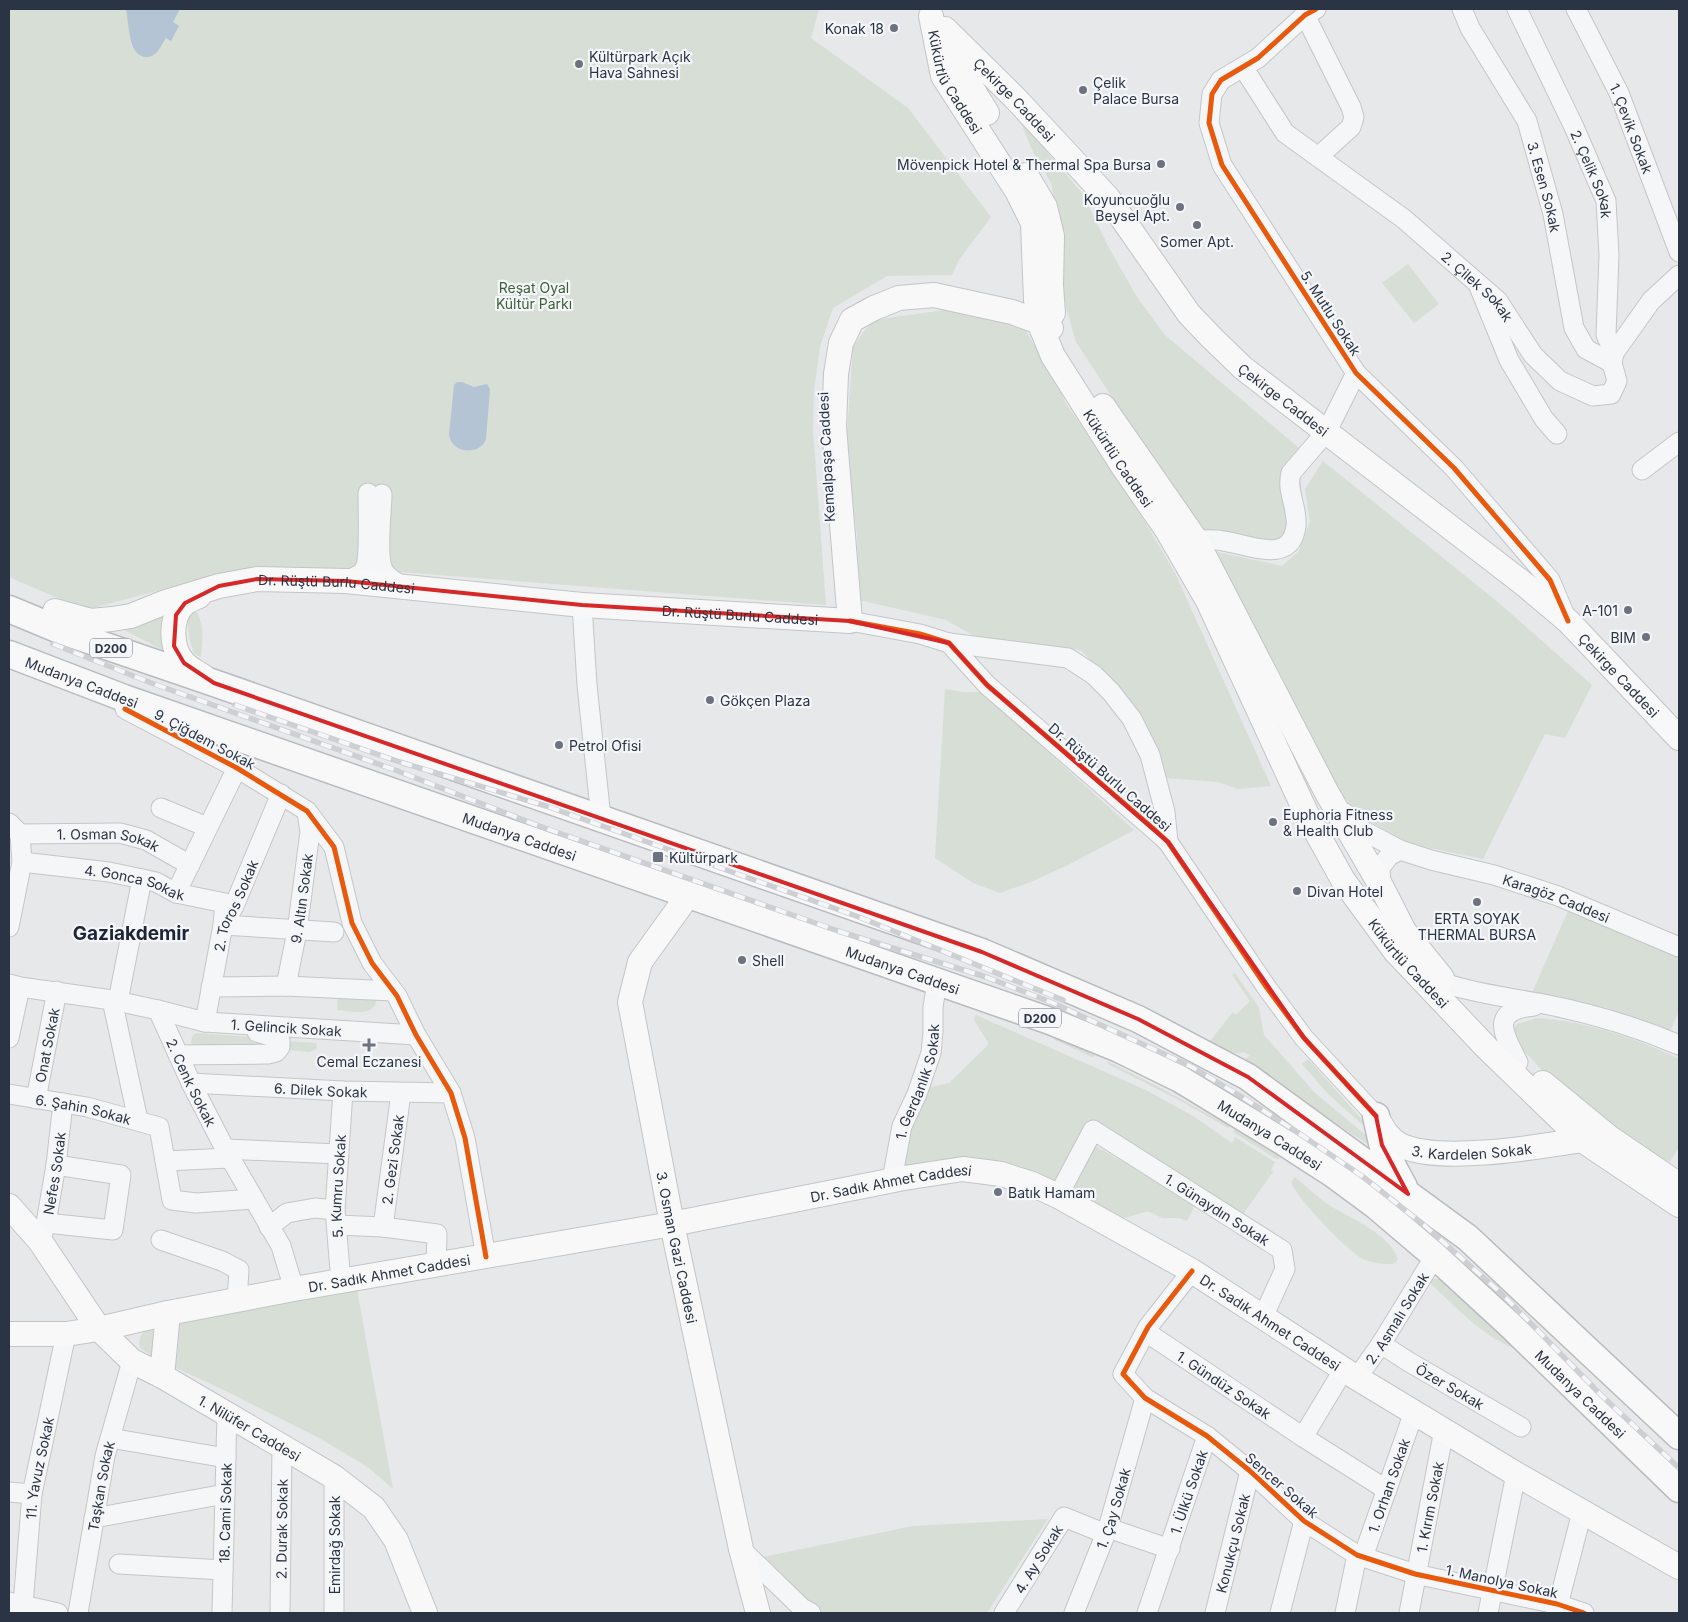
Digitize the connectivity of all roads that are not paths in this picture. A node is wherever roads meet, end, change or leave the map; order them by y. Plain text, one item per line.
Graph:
1 (1462, 9) edge
2 (1518, 9) edge
3 (1576, 9) edge
4 (926, 11) edge
5 (1310, 12) edge
6 (1243, 67) junction
7 (1318, 157) junction
8 (1679, 252) edge
9 (1679, 275) edge
10 (1478, 283) junction
11 (1042, 302) junction
12 (1059, 334) junction
13 (1613, 358) junction
14 (1356, 373) junction
15 (1557, 434) dead end
16 (1322, 437) junction
17 (1679, 442) edge
18 (1642, 470) dead end
19 (1196, 540) junction
20 (346, 581) junction
21 (218, 586) junction
22 (406, 587) junction
23 (9, 591) edge
24 (582, 605) junction
25 (9, 609) edge
26 (55, 611) junction
27 (844, 621) junction
28 (1568, 621) junction
29 (949, 643) junction
30 (9, 654) edge
31 (9, 670) edge
32 (214, 683) junction
33 (125, 710) junction
34 (1679, 738) edge
35 (283, 753) junction
36 (237, 768) junction
37 (1327, 793) junction
38 (281, 794) junction
39 (161, 808) dead end
40 (307, 811) junction
41 (601, 818) junction
42 (207, 827) junction
43 (14, 828) edge
44 (1168, 842) junction
45 (1400, 850) junction
46 (22, 862) junction
47 (190, 865) junction
48 (142, 879) junction
49 (1381, 886) junction
50 (176, 893) junction
51 (689, 894) junction
52 (223, 925) junction
53 (9, 926) edge
54 (297, 931) junction
55 (334, 932) dead end
56 (1679, 947) edge
57 (937, 982) junction
58 (1447, 984) junction
59 (14, 985) edge
60 (286, 986) junction
61 (211, 988) junction
62 (57, 991) junction
63 (393, 991) junction
64 (115, 1001) junction
65 (1545, 1004) junction
66 (162, 1019) junction
67 (205, 1022) junction
68 (10, 1029) edge
69 (416, 1035) junction
70 (1679, 1046) edge
71 (178, 1055) junction
72 (1518, 1062) junction
73 (191, 1083) junction
74 (343, 1091) junction
75 (401, 1093) junction
76 (451, 1093) junction
77 (9, 1094) edge
78 (36, 1099) junction
79 (63, 1103) junction
80 (1376, 1116) junction
81 (138, 1120) junction
82 (1582, 1140) junction
83 (227, 1154) junction
84 (338, 1154) junction
85 (165, 1161) junction
86 (56, 1164) junction
87 (892, 1180) junction
88 (1679, 1185) edge
89 (1408, 1194) junction
90 (1058, 1196) junction
91 (254, 1200) junction
92 (1679, 1205) edge
93 (9, 1206) edge
94 (336, 1217) junction
95 (672, 1224) junction
96 (270, 1227) junction
97 (383, 1227) junction
98 (162, 1240) dead end
99 (46, 1242) junction
100 (1435, 1256) junction
101 (486, 1257) junction
102 (436, 1265) junction
103 (1192, 1271) junction
104 (341, 1282) junction
105 (294, 1289) junction
106 (237, 1300) junction
107 (168, 1313) junction
108 (1263, 1317) junction
109 (99, 1329) junction
110 (1146, 1332) junction
111 (9, 1334) edge
112 (66, 1334) junction
113 (1381, 1344) junction
114 (132, 1361) junction
115 (1350, 1373) junction
116 (162, 1376) junction
117 (1145, 1398) junction
118 (1414, 1412) junction
119 (227, 1413) junction
120 (1521, 1428) dead end
121 (1444, 1430) junction
122 (1207, 1436) junction
123 (1679, 1436) edge
124 (1303, 1437) junction
125 (110, 1438) junction
126 (282, 1445) junction
127 (226, 1458) junction
128 (1250, 1471) junction
129 (1516, 1474) junction
130 (334, 1476) junction
131 (1387, 1490) junction
132 (1679, 1490) edge
133 (9, 1492) edge
134 (32, 1494) junction
135 (225, 1494) junction
136 (1582, 1512) junction
137 (94, 1518) junction
138 (1304, 1521) junction
139 (1107, 1531) junction
140 (742, 1549) junction
141 (1170, 1549) junction
142 (1360, 1556) junction
143 (119, 1564) dead end
144 (1679, 1567) edge
145 (223, 1570) junction
146 (1415, 1574) junction
147 (1492, 1591) junction
148 (16, 1604) edge
149 (1556, 1609) edge
150 (58, 1613) edge
151 (78, 1613) edge
152 (222, 1613) edge
153 (280, 1613) edge
154 (334, 1613) edge
155 (425, 1613) edge
156 (758, 1613) edge
157 (811, 1613) edge
158 (1004, 1613) edge
159 (1074, 1613) edge
160 (1147, 1613) edge
161 (1215, 1613) edge
162 (1280, 1613) edge
163 (1345, 1613) edge
164 (1408, 1613) edge
165 (1488, 1613) edge
166 (1584, 1613) edge

1 - 13 street, 3. Esen Sokak
2 - 13 street, 2. Çelik Sokak
3 - 8 street, 1. Çevik Sokak
4 - 11 main road, Kükürtlü Caddesi
4 - 16 main road, Çekirge Caddesi
5 - 6 street, 5. Mutlu Sokak
5 - 7 street
6 - 7 street, 2. Çilek Sokak
6 - 14 street, 5. Mutlu Sokak
7 - 10 street, 2. Çilek Sokak
9 - 13 street
10 - 13 street, 2. Çilek Sokak
10 - 15 street
11 - 12 main road, Kemalpaşa Caddesi
11 - 12 main road, Kükürtlü Caddesi
11 - 27 main road, Kemalpaşa Caddesi
11 - 82 main road, Kükürtlü Caddesi
12 - 19 main road, Kükürtlü Caddesi
14 - 16 street
14 - 28 street, 5. Mutlu Sokak
16 - 19 street
16 - 28 main road, Çekirge Caddesi
17 - 18 street
19 - 37 main road, Kükürtlü Caddesi
20 - 21 main road, Dr. Rüştü Burlu Caddesi
20 - 22 main road, Dr. Rüştü Burlu Caddesi
20 - 22 street
21 - 26 main road
21 - 32 main road
22 - 24 main road, Dr. Rüştü Burlu Caddesi
23 - 26 highway
24 - 27 main road, Dr. Rüştü Burlu Caddesi
24 - 41 street
25 - 32 highway, D200
26 - 32 highway
27 - 29 street, Dr. Rüştü Burlu Caddesi
28 - 34 main road, Çekirge Caddesi
29 - 44 street, Dr. Rüştü Burlu Caddesi
29 - 44 street
30 - 35 highway, Mudanya Caddesi / D200
31 - 33 highway
32 - 41 highway, D200
33 - 35 highway
33 - 36 street, 9. Çiğdem Sokak
35 - 51 highway, Mudanya Caddesi / D200
36 - 38 street, 9. Çiğdem Sokak
36 - 42 street
37 - 45 street, Karagöz Caddesi
37 - 49 main road, Kükürtlü Caddesi
38 - 40 street, 9. Çiğdem Sokak
38 - 52 street, 2. Toros Sokak
39 - 42 street
40 - 54 street, 9. Altın Sokak
40 - 63 street, 9. Çiğdem Sokak
41 - 89 highway, D200
42 - 47 street
43 - 46 street
43 - 47 street, 1. Osman Sokak
44 - 80 street, Dr. Rüştü Burlu Caddesi
45 - 49 street
45 - 56 street, Karagöz Caddesi
46 - 48 street, 4. Gonca Sokak
46 - 53 street
47 - 50 street
48 - 50 street, 4. Gonca Sokak
48 - 64 street
49 - 58 main road, Kükürtlü Caddesi
50 - 52 street, 4. Gonca Sokak
51 - 57 highway, Mudanya Caddesi / D200
51 - 95 main road, 3. Osman Gazi Caddesi
52 - 54 street
52 - 61 street, 2. Toros Sokak
54 - 55 street
54 - 60 street, 9. Altın Sokak
57 - 87 street, 1. Gerdanlık Sokak
57 - 100 highway, Mudanya Caddesi / D200
58 - 65 street
58 - 72 main road, Kükürtlü Caddesi
59 - 62 street
59 - 68 street
60 - 61 street
60 - 63 street
61 - 67 street, 2. Toros Sokak
62 - 64 street
62 - 78 street, Onat Sokak
63 - 69 street, 9. Çiğdem Sokak
64 - 66 street
64 - 81 street
65 - 70 street
65 - 72 street
66 - 67 street, 1. Gelincik Sokak
66 - 71 street, 2. Cenk Sokak
66 - 71 street
67 - 69 street, 1. Gelincik Sokak
69 - 76 street, 9. Çiğdem Sokak
71 - 73 street, 2. Cenk Sokak
72 - 88 main road, Kükürtlü Caddesi
73 - 74 street, 6. Dilek Sokak
73 - 83 street, 2. Cenk Sokak
74 - 75 street, 6. Dilek Sokak
74 - 84 street, 5. Kumru Sokak
75 - 76 street, 6. Dilek Sokak
75 - 97 street, 2. Gezi Sokak
76 - 101 street, 9. Çiğdem Sokak
77 - 78 street, 6. Şahin Sokak
78 - 79 street, 6. Şahin Sokak
79 - 81 street, 6. Şahin Sokak
79 - 86 street, Nefes Sokak
80 - 82 main road, 3. Kardelen Sokak
80 - 89 highway
81 - 85 street, 6. Şahin Sokak
82 - 92 main road, Kükürtlü Caddesi
83 - 84 street
83 - 85 street
83 - 91 street, 2. Cenk Sokak
84 - 94 street, 5. Kumru Sokak
85 - 91 street
86 - 99 street, Nefes Sokak
86 - 99 street
87 - 90 main road, Dr. Sadık Ahmet Caddesi
87 - 95 main road, Dr. Sadık Ahmet Caddesi
89 - 123 highway, D200
90 - 103 main road, Dr. Sadık Ahmet Caddesi
90 - 108 street, 1. Günaydın Sokak
91 - 96 street, 2. Cenk Sokak
93 - 99 main road, 1. Nilüfer Caddesi
94 - 96 street
94 - 97 street
94 - 104 street, 5. Kumru Sokak
95 - 101 main road, Dr. Sadık Ahmet Caddesi
95 - 140 main road, 3. Osman Gazi Caddesi
96 - 105 street, 2. Cenk Sokak
97 - 102 street
98 - 106 street
99 - 109 main road, 1. Nilüfer Caddesi
100 - 113 street, 2. Asmalı Sokak
100 - 132 highway, Mudanya Caddesi / D200
101 - 102 main road, Dr. Sadık Ahmet Caddesi
102 - 104 main road, Dr. Sadık Ahmet Caddesi
103 - 108 main road, Dr. Sadık Ahmet Caddesi
103 - 110 street
104 - 105 main road, Dr. Sadık Ahmet Caddesi
105 - 106 main road, Dr. Sadık Ahmet Caddesi
106 - 107 main road, Dr. Sadık Ahmet Caddesi
107 - 109 main road, Dr. Sadık Ahmet Caddesi
107 - 116 main road
108 - 115 main road, Dr. Sadık Ahmet Caddesi
109 - 112 main road, Dr. Sadık Ahmet Caddesi
109 - 114 main road, 1. Nilüfer Caddesi
110 - 117 street, Sencer Sokak
110 - 124 street, 1. Gündüz Sokak
111 - 112 main road, Dr. Sadık Ahmet Caddesi
112 - 134 street, 11. Yavuz Sokak
113 - 115 street, 2. Asmalı Sokak
113 - 120 street, Özer Sokak
114 - 116 main road, 1. Nilüfer Caddesi
114 - 125 street, Taşkan Sokak
115 - 118 main road, Dr. Sadık Ahmet Caddesi
115 - 124 street
116 - 119 main road, 1. Nilüfer Caddesi
117 - 122 street, Sencer Sokak
117 - 139 street, 1. Çay Sokak
118 - 121 main road, Dr. Sadık Ahmet Caddesi
118 - 131 street, 1. Orhan Sokak
119 - 126 main road, 1. Nilüfer Caddesi
119 - 127 street, 18. Cami Sokak
121 - 129 main road, Dr. Sadık Ahmet Caddesi
121 - 146 street, 1. Kırım Sokak
122 - 128 street, Sencer Sokak
122 - 141 street, 1. Ülkü Sokak
124 - 131 street, 1. Gündüz Sokak
125 - 127 street
125 - 137 street, Taşkan Sokak
126 - 130 main road, 1. Nilüfer Caddesi
126 - 153 street, 2. Durak Sokak
127 - 135 street, 18. Cami Sokak
128 - 138 street, Sencer Sokak
128 - 161 street, Konukçu Sokak
129 - 136 main road, Dr. Sadık Ahmet Caddesi
129 - 147 street
130 - 154 street, Emirdağ Sokak
130 - 155 main road, 1. Nilüfer Caddesi
131 - 142 street, 1. Orhan Sokak
133 - 134 street
134 - 148 street, 11. Yavuz Sokak
135 - 137 street
135 - 145 street, 18. Cami Sokak
136 - 144 main road, Dr. Sadık Ahmet Caddesi
136 - 149 street
137 - 151 street, Taşkan Sokak
138 - 142 street, Sencer Sokak
138 - 162 street
139 - 141 street, 1. Ülkü Sokak
139 - 158 street, 4. Ay Sokak
139 - 159 street, 1. Çay Sokak
140 - 156 main road, 3. Osman Gazi Caddesi
140 - 157 street
141 - 160 street, 1. Ülkü Sokak
142 - 146 street, Sencer Sokak
142 - 163 street, 1. Orhan Sokak
143 - 145 street
145 - 152 street, 18. Cami Sokak
146 - 147 street, 1. Manolya Sokak
146 - 164 street, 1. Kırım Sokak
147 - 149 street, 1. Manolya Sokak
147 - 165 street
148 - 150 street
149 - 166 street, 1. Manolya Sokak

